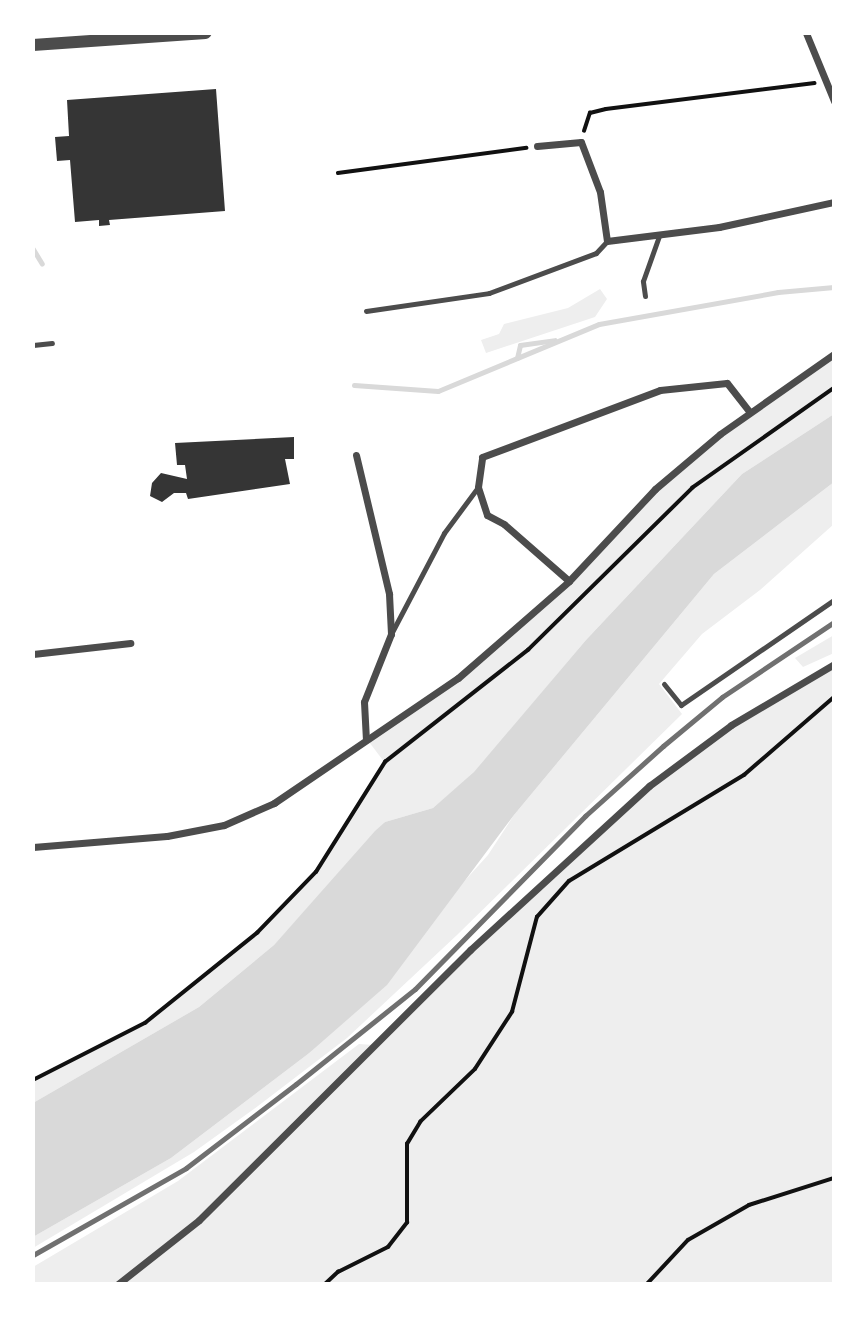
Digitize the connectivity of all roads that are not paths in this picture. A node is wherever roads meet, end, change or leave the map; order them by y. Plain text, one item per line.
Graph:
1 (206, 33) edge
2 (806, 33) edge
3 (33, 45) edge
4 (834, 101) edge
5 (537, 146) road end
6 (834, 202) edge
7 (659, 236) junction
8 (607, 241) junction
9 (645, 296) dead end
10 (366, 312) dead end
11 (52, 343) dead end
12 (33, 345) edge
13 (834, 354) edge
14 (750, 412) junction
15 (356, 455) dead end
16 (478, 487) junction
17 (569, 582) junction
18 (834, 600) edge
19 (391, 634) junction
20 (130, 643) dead end
21 (33, 654) edge
22 (834, 664) edge
23 (664, 684) dead end
24 (366, 738) junction
25 (33, 847) edge
26 (118, 1284) edge

1 - 3 street
2 - 4 street
5 - 8 street
6 - 7 street
7 - 8 street
7 - 9 lane
8 - 10 lane
11 - 12 lane
13 - 14 street
14 - 16 street
14 - 17 street
15 - 19 street
16 - 17 street
16 - 19 lane
17 - 24 street
18 - 23 lane
19 - 24 street
20 - 21 street
22 - 26 street
24 - 25 street

